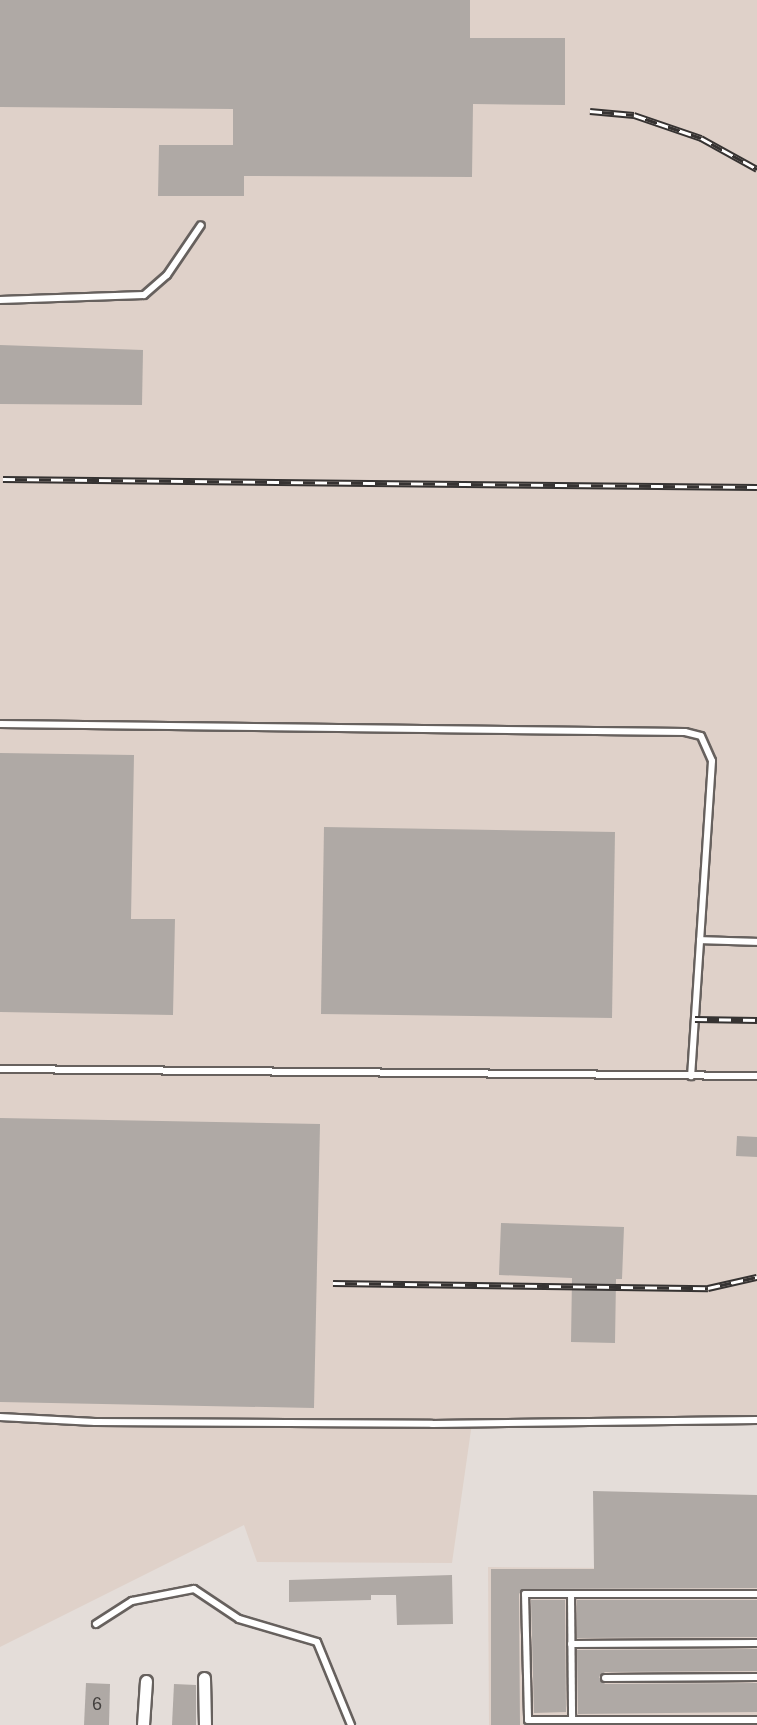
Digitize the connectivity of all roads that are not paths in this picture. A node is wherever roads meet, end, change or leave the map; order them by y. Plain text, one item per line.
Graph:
1 (201, 225) dead end
2 (0, 300) edge
3 (0, 724) edge
4 (700, 940) junction
5 (757, 942) edge
6 (0, 1069) edge
7 (691, 1076) junction
8 (757, 1076) edge
9 (0, 1417) edge
10 (757, 1420) edge
11 (571, 1594) junction
12 (757, 1594) edge
13 (96, 1624) dead end
14 (757, 1643) edge
15 (571, 1644) junction
16 (757, 1677) edge
17 (204, 1678) dead end
18 (605, 1678) dead end
19 (146, 1681) dead end
20 (572, 1720) junction
21 (757, 1720) edge
22 (143, 1725) edge
23 (205, 1725) edge
24 (351, 1725) edge

1 - 2 lane
3 - 4 lane
4 - 5 lane
4 - 7 lane
6 - 7 lane
7 - 8 lane
9 - 10 lane
11 - 12 lane
11 - 15 lane
11 - 20 lane
13 - 24 lane
14 - 15 lane
15 - 20 lane
16 - 18 lane
17 - 23 street
19 - 22 street
20 - 21 lane

